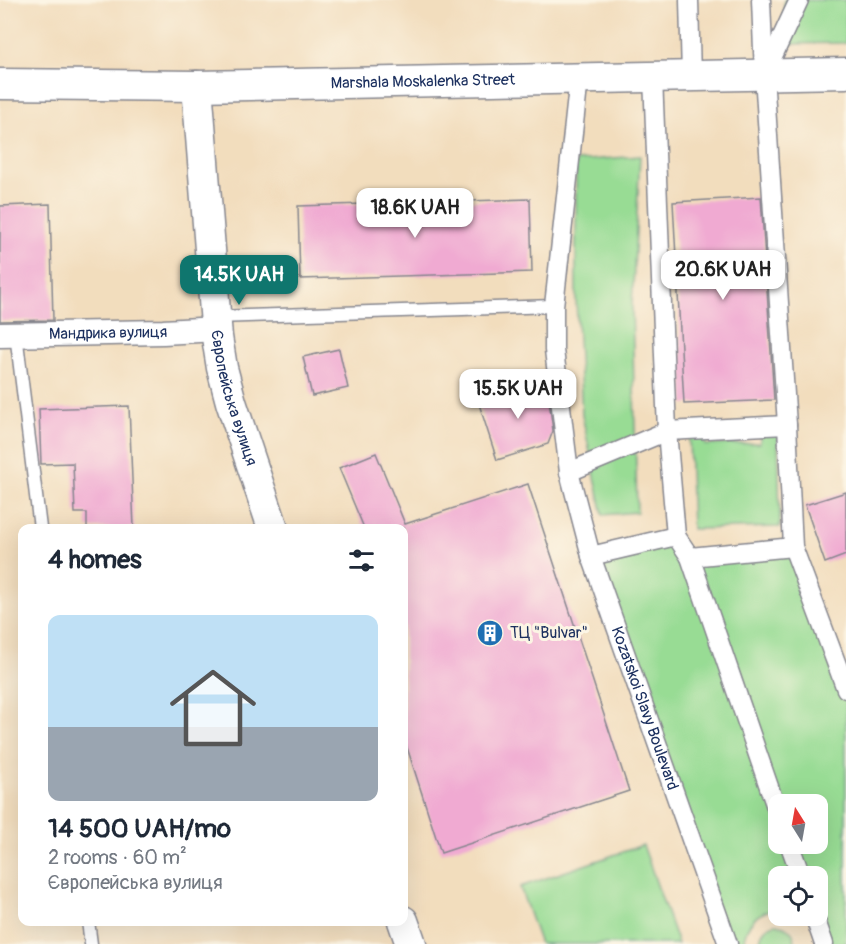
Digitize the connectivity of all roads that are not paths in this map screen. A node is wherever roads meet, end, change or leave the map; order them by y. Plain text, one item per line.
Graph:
1 (689, 0) edge
2 (761, 0) edge
3 (799, 0) edge
4 (846, 73) edge
5 (764, 75) junction
6 (652, 77) junction
7 (692, 77) junction
8 (579, 78) junction
9 (0, 84) edge
10 (197, 86) junction
11 (554, 306) junction
12 (216, 323) junction
13 (8, 334) edge
14 (787, 425) junction
15 (667, 431) junction
16 (569, 472) junction
17 (39, 524) edge
18 (272, 524) edge
19 (676, 536) junction
20 (793, 547) junction
21 (591, 556) junction
22 (690, 557) junction
23 (846, 689) edge
24 (771, 794) edge
25 (89, 926) edge
26 (405, 926) edge
27 (818, 926) edge
28 (91, 944) edge
29 (411, 944) edge
30 (728, 944) edge
31 (824, 944) edge

1 - 7 street
2 - 5 street
3 - 5 street
4 - 5 street, Marshala Moskalenka Street
5 - 7 street, Marshala Moskalenka Street
5 - 14 street
6 - 7 street, Marshala Moskalenka Street
6 - 8 street, Marshala Moskalenka Street
6 - 15 street
8 - 10 street, Marshala Moskalenka Street
8 - 11 street, Kozatskoi Slavy Boulevard
9 - 10 street, Marshala Moskalenka Street
10 - 12 street, Європейська вулиця
11 - 12 lane
11 - 16 street, Kozatskoi Slavy Boulevard
12 - 13 street, Мандрика вулиця
12 - 18 street, Європейська вулиця
13 - 17 lane
14 - 15 street
14 - 20 street
15 - 16 street
15 - 19 street
16 - 21 street, Kozatskoi Slavy Boulevard
19 - 21 street
19 - 22 street
20 - 22 street
20 - 23 street
21 - 30 street, Kozatskoi Slavy Boulevard
22 - 24 street
25 - 28 lane
26 - 29 street
27 - 31 street

